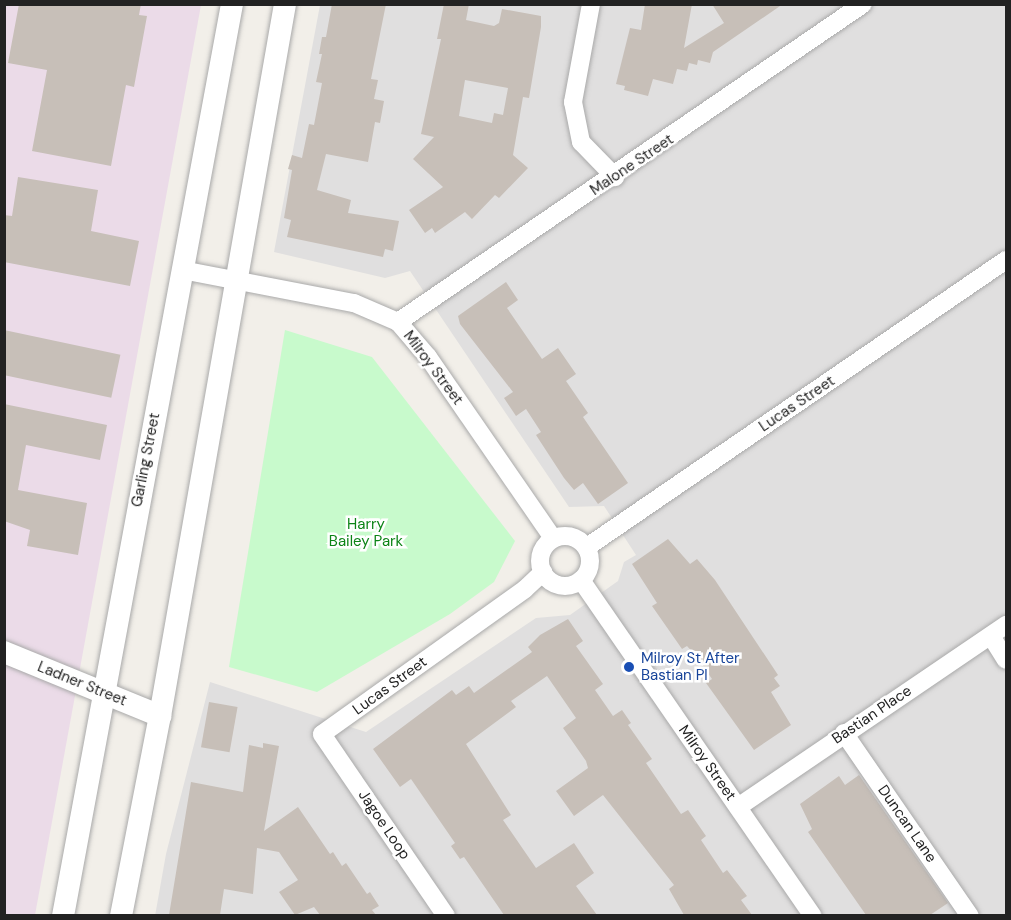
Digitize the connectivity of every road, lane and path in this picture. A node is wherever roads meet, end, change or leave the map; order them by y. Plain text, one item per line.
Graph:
1 (232, 4) edge
2 (285, 4) edge
3 (591, 4) edge
4 (863, 4) edge
5 (615, 177) junction
6 (1006, 260) edge
7 (182, 270) junction
8 (236, 280) junction
9 (398, 322) junction
10 (553, 538) junction
11 (587, 548) junction
12 (543, 572) junction
13 (581, 580) junction
14 (999, 630) edge
15 (4, 652) edge
16 (1006, 660) edge
17 (102, 693) junction
18 (160, 716) junction
19 (844, 733) junction
20 (322, 734) joint
21 (738, 807) junction
22 (63, 915) edge
23 (121, 915) edge
24 (446, 915) edge
25 (813, 915) edge
26 (970, 915) edge

1 - 7 street, Garling Street
2 - 8 street
3 - 5 street
4 - 5 street, Malone Street
5 - 9 street, Malone Street
6 - 11 street, Lucas Street
7 - 8 street, Milroy Street
7 - 17 street, Garling Street
8 - 9 street, Milroy Street
8 - 18 street
9 - 10 street, Milroy Street
10 - 11 street
10 - 12 street
11 - 13 street
12 - 13 street
12 - 20 street, Lucas Street
13 - 21 street, Milroy Street
14 - 16 street
14 - 19 street, Bastian Place
15 - 17 street, Ladner Street
17 - 18 street, Ladner Street
17 - 22 street, Garling Street
18 - 23 street
19 - 21 street, Bastian Place
19 - 26 street, Duncan Lane
20 - 24 street, Jagoe Loop
21 - 25 street, Milroy Street

